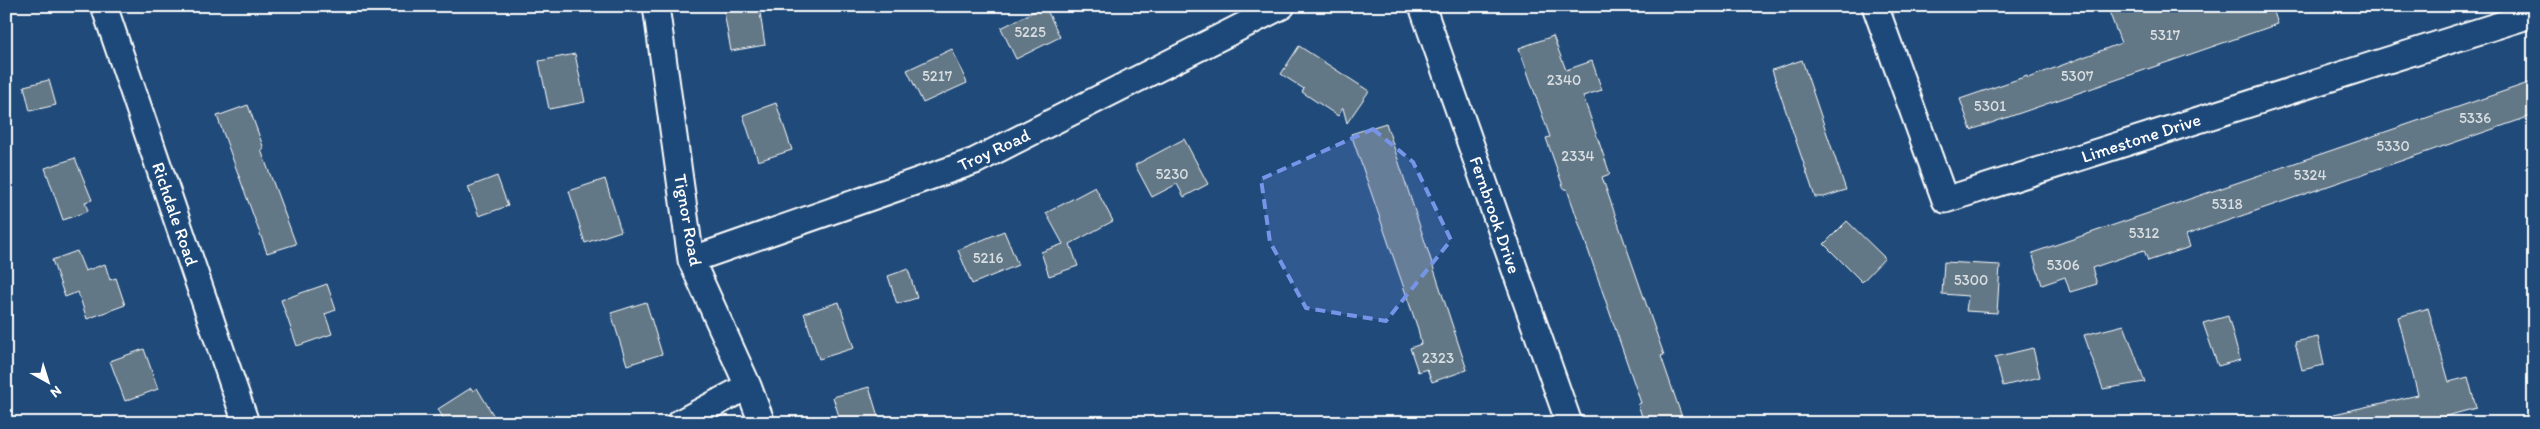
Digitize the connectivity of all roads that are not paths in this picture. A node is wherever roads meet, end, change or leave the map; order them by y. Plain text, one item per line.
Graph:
1 (104, 6) edge
2 (656, 6) edge
3 (1282, 6) edge
4 (1422, 6) edge
5 (1875, 6) edge
6 (2534, 14) edge
7 (691, 260) junction
8 (748, 386) junction
9 (246, 423) edge
10 (679, 423) edge
11 (762, 423) edge
12 (1569, 423) edge

1 - 9 street, Richdale Road
2 - 7 street, Tignor Road
3 - 7 street, Troy Road
4 - 12 street, Fernbrook Drive
5 - 6 street, Limestone Drive
7 - 8 street, Tignor Road
8 - 10 street
8 - 11 street, Tignor Road

